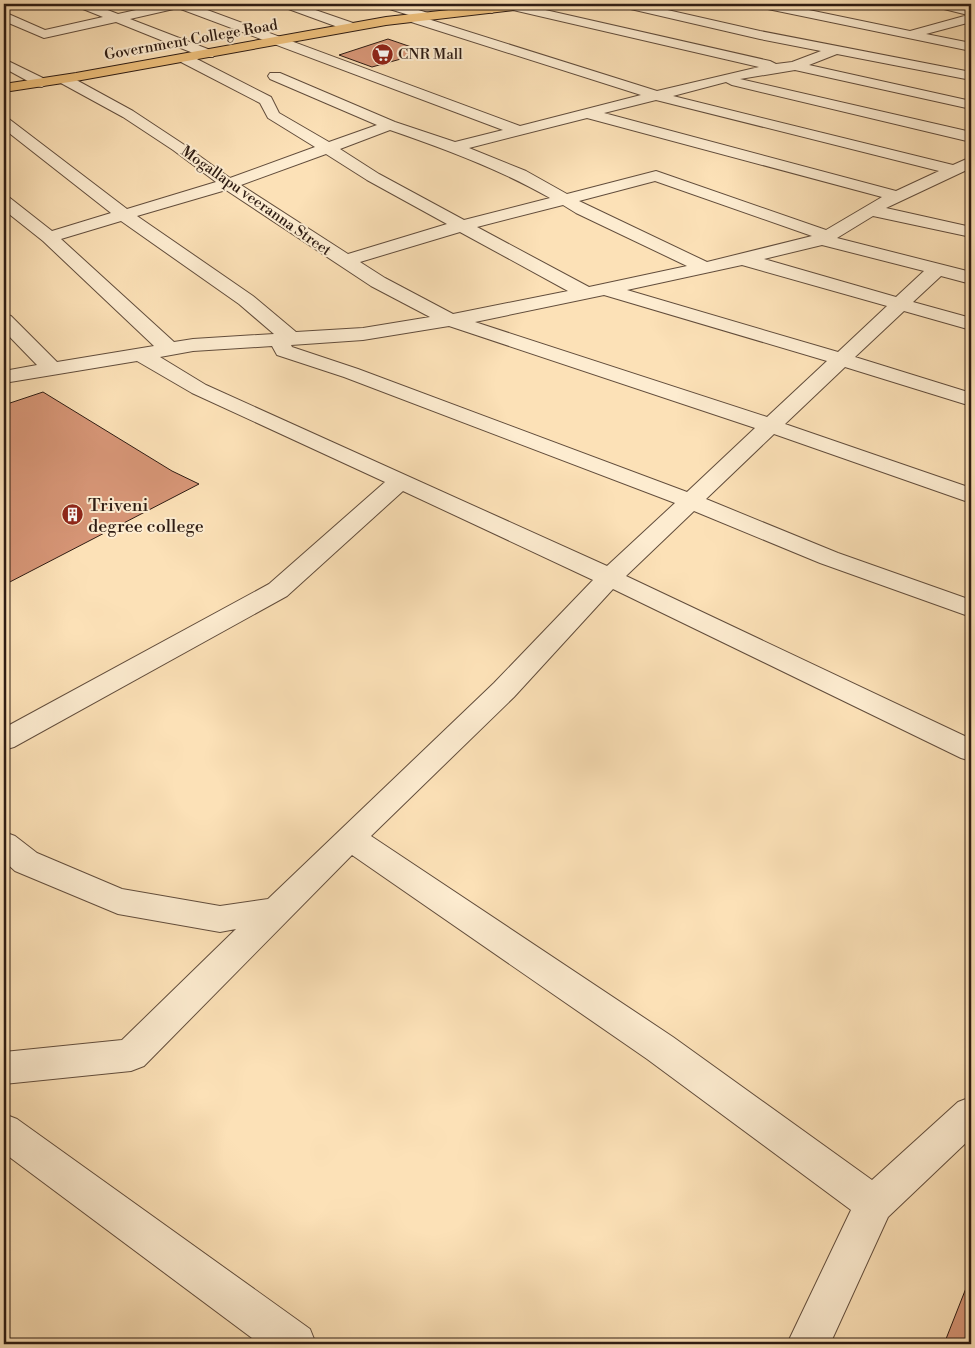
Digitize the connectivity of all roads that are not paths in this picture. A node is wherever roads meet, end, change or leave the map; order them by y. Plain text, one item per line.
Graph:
1 (82, 4) edge
2 (179, 4) edge
3 (287, 4) edge
4 (387, 4) edge
5 (477, 4) edge
6 (532, 4) edge
7 (626, 4) edge
8 (762, 4) edge
9 (940, 4) edge
10 (513, 6) junction
11 (492, 9) junction
12 (971, 12) edge
13 (4, 16) edge
14 (114, 17) junction
15 (418, 17) junction
16 (971, 18) edge
17 (906, 21) dead end
18 (954, 22) junction
19 (971, 25) edge
20 (351, 27) junction
21 (935, 28) junction
22 (910, 34) junction
23 (281, 41) junction
24 (971, 46) edge
25 (835, 50) junction
26 (208, 54) junction
27 (184, 58) junction
28 (4, 63) edge
29 (789, 67) junction
30 (275, 76) dead end
31 (971, 76) edge
32 (64, 79) junction
33 (725, 79) junction
34 (42, 82) junction
35 (4, 88) edge
36 (658, 96) junction
37 (971, 105) edge
38 (589, 114) junction
39 (4, 122) edge
40 (390, 124) junction
41 (520, 131) junction
42 (971, 138) edge
43 (454, 147) junction
44 (328, 148) junction
45 (957, 173) edge
46 (228, 184) junction
47 (897, 196) junction
48 (566, 199) junction
49 (4, 202) edge
50 (871, 210) junction
51 (124, 214) junction
52 (464, 225) junction
53 (971, 232) edge
54 (49, 237) junction
55 (824, 238) junction
56 (742, 259) junction
57 (345, 261) junction
58 (706, 268) junction
59 (937, 269) junction
60 (971, 278) edge
61 (595, 291) junction
62 (900, 304) junction
63 (4, 320) edge
64 (450, 320) junction
65 (971, 324) edge
66 (285, 338) junction
67 (168, 348) junction
68 (139, 353) junction
69 (841, 359) junction
70 (51, 368) junction
71 (4, 377) edge
72 (971, 400) edge
73 (771, 426) junction
74 (400, 481) junction
75 (971, 496) edge
76 (690, 501) junction
77 (610, 577) junction
78 (971, 609) edge
79 (4, 740) edge
80 (971, 751) edge
81 (350, 838) junction
82 (4, 844) edge
83 (278, 910) junction
84 (4, 1068) edge
85 (971, 1114) edge
86 (4, 1131) edge
87 (874, 1204) junction
88 (295, 1344) edge
89 (808, 1344) edge

1 - 14 street
2 - 14 street
2 - 23 street
3 - 20 street
4 - 15 street
5 - 11 street
6 - 10 main road, Government College Road
7 - 25 street
8 - 22 street
9 - 12 street
10 - 11 main road, Government College Road
10 - 29 street
11 - 15 main road, Government College Road
13 - 14 street
14 - 26 street
15 - 20 main road, Government College Road
15 - 36 street
16 - 18 street
17 - 21 street
18 - 19 street
18 - 21 street
20 - 23 main road, Government College Road
21 - 22 street
22 - 24 street
23 - 26 main road, Government College Road
23 - 41 street
25 - 29 street
25 - 31 street
26 - 27 main road, Government College Road
27 - 32 main road, Government College Road
27 - 44 street
28 - 34 street
29 - 33 street
29 - 37 street
30 - 40 street
32 - 34 main road, Government College Road
32 - 46 street, Mogallapu veeranna Street
33 - 36 street
33 - 42 street
34 - 35 main road, Government College Road
36 - 38 street
36 - 45 street
38 - 41 street
38 - 47 street
39 - 51 street
40 - 43 street
40 - 44 street
41 - 43 street
43 - 48 street
44 - 46 street
44 - 52 street
45 - 47 street
46 - 51 street
46 - 57 street, Mogallapu veeranna Street
47 - 50 street
48 - 52 street
48 - 55 street
48 - 58 street
49 - 54 street
50 - 53 street
50 - 55 street
51 - 54 street
51 - 66 street
52 - 57 street
52 - 61 street
54 - 67 street
55 - 56 street
55 - 59 street
56 - 58 street
56 - 62 street
57 - 64 street, Mogallapu veeranna Street
58 - 61 street
59 - 60 street
59 - 62 street
61 - 64 street
61 - 69 street
62 - 65 street
62 - 69 street
63 - 70 street
64 - 66 street
64 - 73 street, Mogallapu veeranna Street
66 - 67 street
66 - 76 street
67 - 68 street
68 - 70 street
68 - 74 street
69 - 72 street
69 - 73 street
70 - 71 street
73 - 75 street, Mogallapu veeranna Street
73 - 76 street
74 - 77 street
74 - 79 street
76 - 77 street
76 - 78 street
77 - 80 street
77 - 81 street
81 - 83 street
81 - 87 street
82 - 83 street
83 - 84 street
85 - 87 street
86 - 88 street
87 - 89 street

